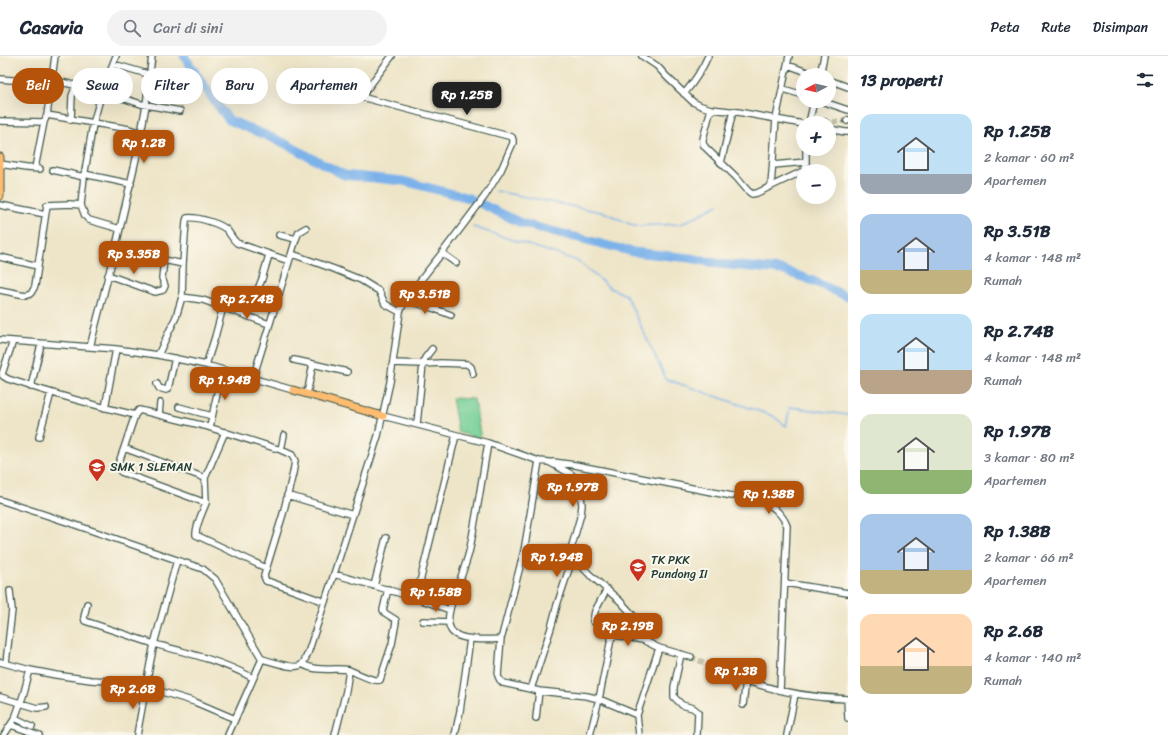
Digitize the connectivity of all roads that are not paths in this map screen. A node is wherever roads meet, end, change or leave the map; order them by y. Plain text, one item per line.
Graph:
1 (55, 56) edge
2 (116, 56) edge
3 (152, 56) edge
4 (392, 56) edge
5 (642, 56) edge
6 (708, 56) edge
7 (789, 56) edge
8 (824, 56) edge
9 (113, 64) junction
10 (788, 65) junction
11 (53, 68) edge
12 (111, 68) edge
13 (151, 68) edge
14 (796, 68) edge
15 (821, 68) edge
16 (141, 72) edge
17 (0, 79) edge
18 (12, 80) edge
19 (836, 83) edge
20 (848, 87) edge
21 (783, 89) junction
22 (796, 93) edge
23 (684, 94) junction
24 (72, 96) edge
25 (133, 101) edge
26 (48, 104) edge
27 (99, 104) edge
28 (146, 105) junction
29 (836, 106) edge
30 (711, 109) junction
31 (848, 110) edge
32 (180, 111) dead end
33 (733, 112) junction
34 (47, 115) junction
35 (71, 120) junction
36 (776, 120) junction
37 (0, 121) edge
38 (44, 122) junction
39 (796, 123) edge
40 (93, 124) junction
41 (836, 130) edge
42 (848, 132) edge
43 (141, 133) junction
44 (169, 138) dead end
45 (806, 156) edge
46 (0, 157) edge
47 (806, 162) joint
48 (721, 163) junction
49 (0, 164) edge
50 (773, 164) junction
51 (53, 170) dead end
52 (796, 174) edge
53 (84, 175) junction
54 (130, 184) junction
55 (771, 186) junction
56 (0, 196) edge
57 (0, 205) edge
58 (81, 205) junction
59 (45, 214) junction
60 (306, 228) dead end
61 (120, 229) junction
62 (279, 235) dead end
63 (296, 239) junction
64 (115, 250) junction
65 (292, 254) junction
66 (442, 254) junction
67 (269, 255) junction
68 (0, 257) edge
69 (164, 260) junction
70 (289, 261) junction
71 (456, 263) dead end
72 (183, 264) junction
73 (38, 266) junction
74 (108, 275) junction
75 (0, 290) edge
76 (226, 296) dead end
77 (182, 297) junction
78 (405, 300) junction
79 (222, 307) junction
80 (400, 312) junction
81 (451, 315) dead end
82 (269, 324) junction
83 (0, 340) edge
84 (13, 341) junction
85 (41, 344) junction
86 (90, 347) junction
87 (116, 349) junction
88 (432, 349) dead end
89 (158, 355) junction
90 (175, 358) junction
91 (294, 360) dead end
92 (393, 363) junction
93 (313, 364) junction
94 (423, 364) junction
95 (206, 365) junction
96 (222, 370) junction
97 (347, 372) dead end
98 (473, 374) dead end
99 (253, 378) junction
100 (157, 384) dead end
101 (31, 387) junction
102 (293, 390) joint
103 (51, 393) junction
104 (307, 394) junction
105 (160, 403) dead end
106 (179, 407) dead end
107 (105, 408) junction
108 (135, 415) junction
109 (159, 415) junction
110 (212, 416) junction
111 (383, 416) junction
112 (417, 424) junction
113 (210, 427) junction
114 (226, 432) junction
115 (284, 435) dead end
116 (456, 435) junction
117 (39, 437) dead end
118 (488, 443) junction
119 (124, 448) junction
120 (280, 450) junction
121 (539, 460) junction
122 (549, 462) junction
123 (205, 478) junction
124 (287, 495) junction
125 (732, 496) tunnel mouth
126 (0, 500) edge
127 (754, 500) tunnel mouth
128 (206, 503) junction
129 (353, 515) junction
130 (386, 538) dead end
131 (571, 549) junction
132 (524, 551) junction
133 (573, 556) junction
134 (177, 560) junction
135 (266, 568) junction
136 (334, 574) junction
137 (785, 583) junction
138 (374, 586) junction
139 (388, 589) junction
140 (607, 589) junction
141 (10, 591) dead end
142 (848, 593) edge
143 (416, 598) junction
144 (325, 602) junction
145 (87, 604) dead end
146 (450, 610) junction
147 (423, 621) dead end
148 (448, 622) junction
149 (614, 635) junction
150 (501, 638) junction
151 (470, 639) junction
152 (644, 640) junction
153 (154, 644) junction
154 (659, 648) junction
155 (681, 654) junction
156 (691, 656) tunnel mouth
157 (262, 659) junction
158 (3, 663) edge
159 (302, 664) junction
160 (712, 666) tunnel mouth
161 (30, 670) junction
162 (350, 670) junction
163 (253, 678) junction
164 (746, 680) junction
165 (146, 687) junction
166 (531, 689) junction
167 (780, 690) junction
168 (539, 691) junction
169 (795, 694) junction
170 (0, 698) edge
171 (599, 699) junction
172 (848, 699) edge
173 (21, 703) junction
174 (743, 705) dead end
175 (46, 707) dead end
176 (637, 715) junction
177 (15, 718) junction
178 (536, 718) dead end
179 (848, 718) edge
180 (235, 719) junction
181 (11, 725) junction
182 (32, 726) dead end
183 (4, 735) edge
184 (39, 735) edge
185 (137, 735) edge
186 (228, 735) edge
187 (335, 735) edge
188 (455, 735) edge
189 (590, 735) edge
190 (638, 735) edge
191 (697, 735) edge
192 (787, 735) edge

1 - 11 street
2 - 9 street
3 - 13 street
4 - 66 street
5 - 23 street
6 - 23 street
7 - 10 street
8 - 15 street
9 - 12 street
9 - 16 street
10 - 14 street
10 - 21 street
17 - 18 street
19 - 20 street
21 - 22 street
21 - 36 street
23 - 30 street
24 - 35 street
25 - 28 street
26 - 34 street
27 - 40 street
28 - 32 street
28 - 43 street
29 - 31 street
30 - 33 street
30 - 48 street
33 - 36 street
33 - 48 street
34 - 35 street
34 - 38 street
35 - 40 street
36 - 39 street
36 - 50 street
37 - 38 street
38 - 49 street
40 - 43 street
40 - 53 street
41 - 42 street
43 - 44 street
43 - 54 street
45 - 47 street
46 - 49 main road
47 - 50 street
48 - 55 street
49 - 56 main road
50 - 55 street
51 - 53 street
52 - 55 street
53 - 54 street
53 - 58 street
54 - 61 street
57 - 59 street
58 - 59 street
58 - 61 street
59 - 73 street
60 - 63 street
61 - 64 street
62 - 63 street
63 - 65 street
64 - 69 street
64 - 74 street
65 - 70 street
65 - 80 street
66 - 71 street
66 - 78 street
67 - 70 street
67 - 72 street
67 - 79 street
68 - 73 street
69 - 72 street
69 - 74 street
70 - 82 street
72 - 77 street
73 - 75 street
74 - 86 street
76 - 79 street
77 - 79 street
77 - 89 street
78 - 80 street
78 - 81 street
79 - 82 street
79 - 95 street
80 - 92 street
82 - 99 street
83 - 84 street
84 - 85 street
84 - 101 street
85 - 86 street
85 - 101 street
86 - 87 street
87 - 89 street
87 - 107 street
88 - 94 street
89 - 90 street
90 - 95 street
90 - 100 street
91 - 93 street
92 - 94 street
92 - 111 street
93 - 97 street
93 - 104 street
94 - 98 street
94 - 112 street
95 - 96 street
96 - 99 street
96 - 110 street
99 - 102 street
101 - 103 street
102 - 104 main road
103 - 107 street
103 - 117 street
104 - 111 main road
105 - 109 street
106 - 110 street
107 - 108 street
108 - 109 street
108 - 119 street
109 - 113 street
110 - 113 street
111 - 112 street
111 - 129 street
112 - 116 street
113 - 114 street
114 - 120 street
114 - 123 street
115 - 120 street
116 - 118 street
116 - 143 street
118 - 121 street
118 - 146 street
119 - 123 street
119 - 128 street
120 - 124 street
121 - 122 street
121 - 132 street
122 - 125 street
122 - 131 street
123 - 128 street
124 - 129 street
124 - 135 street
126 - 134 street
127 - 137 street
128 - 135 street
129 - 136 street
130 - 138 street
131 - 132 street
131 - 133 street
132 - 150 street
133 - 140 street
133 - 166 street
134 - 153 street
134 - 157 street
135 - 144 street
136 - 138 street
136 - 144 street
137 - 142 street
137 - 167 street
138 - 139 street
139 - 143 street
139 - 162 street
140 - 149 street
140 - 152 street
141 - 158 street
143 - 146 street
144 - 159 street
145 - 153 street
146 - 148 street
147 - 148 street
148 - 151 street
149 - 152 street
149 - 171 street
150 - 151 street
150 - 166 street
151 - 188 street
152 - 154 street
153 - 163 street
153 - 165 street
154 - 155 street
154 - 176 street
155 - 156 street
155 - 191 street
157 - 159 street
157 - 163 street
158 - 161 street
159 - 162 street
160 - 164 street
161 - 165 street
161 - 173 street
162 - 187 street
163 - 180 street
164 - 167 street
164 - 174 street
165 - 180 street
165 - 185 street
166 - 168 street
167 - 169 street
168 - 171 street
168 - 178 street
169 - 172 street
169 - 192 street
170 - 173 street
171 - 176 street
171 - 189 street
172 - 179 street
173 - 175 street
173 - 177 street
176 - 190 street
177 - 181 street
177 - 182 street
180 - 186 street
181 - 183 street
181 - 184 street

